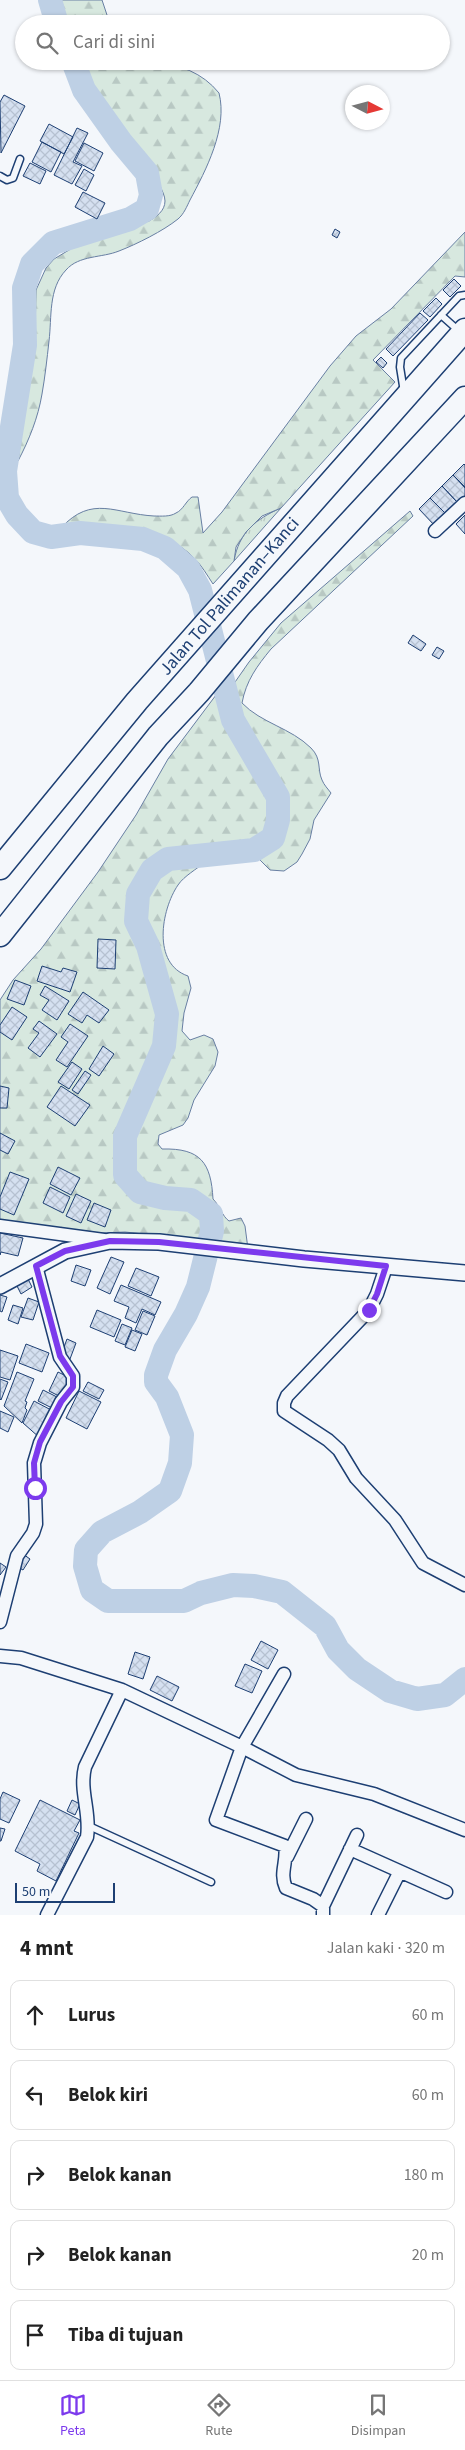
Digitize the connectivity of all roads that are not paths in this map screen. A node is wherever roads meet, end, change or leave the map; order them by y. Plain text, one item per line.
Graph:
1 (20, 159) dead end
2 (0, 176) edge
3 (465, 295) edge
4 (441, 315) junction
5 (463, 332) edge
6 (405, 396) junction
7 (465, 398) edge
8 (465, 502) edge
9 (435, 531) dead end
10 (0, 868) edge
11 (0, 935) edge
12 (0, 1226) edge
13 (110, 1241) junction
14 (36, 1266) junction
15 (386, 1266) junction
16 (465, 1273) edge
17 (0, 1286) edge
18 (465, 1586) edge
19 (0, 1622) edge
20 (0, 1656) edge
21 (284, 1674) dead end
22 (122, 1690) junction
23 (242, 1747) junction
24 (306, 1819) dead end
25 (89, 1826) junction
26 (465, 1830) edge
27 (357, 1835) dead end
28 (350, 1850) junction
29 (287, 1857) junction
30 (398, 1872) junction
31 (211, 1882) dead end
32 (446, 1892) dead end
33 (323, 1911) edge
34 (46, 1915) edge
35 (378, 1915) edge

1 - 2 lane
3 - 4 lane
4 - 5 lane
4 - 6 lane
5 - 6 highway, Jalan Tol Palimanan–Kanci
6 - 10 highway, Jalan Tol Palimanan–Kanci
7 - 11 highway
8 - 9 street
12 - 13 street
13 - 14 street
13 - 15 street
14 - 17 street
14 - 19 street
15 - 16 street
15 - 18 street
20 - 22 street
21 - 23 street
22 - 23 street
22 - 25 street
23 - 26 street
23 - 29 street
24 - 29 street
25 - 31 lane
25 - 34 street
27 - 28 street
28 - 30 street
28 - 33 street
29 - 33 street
30 - 32 street
30 - 35 street

